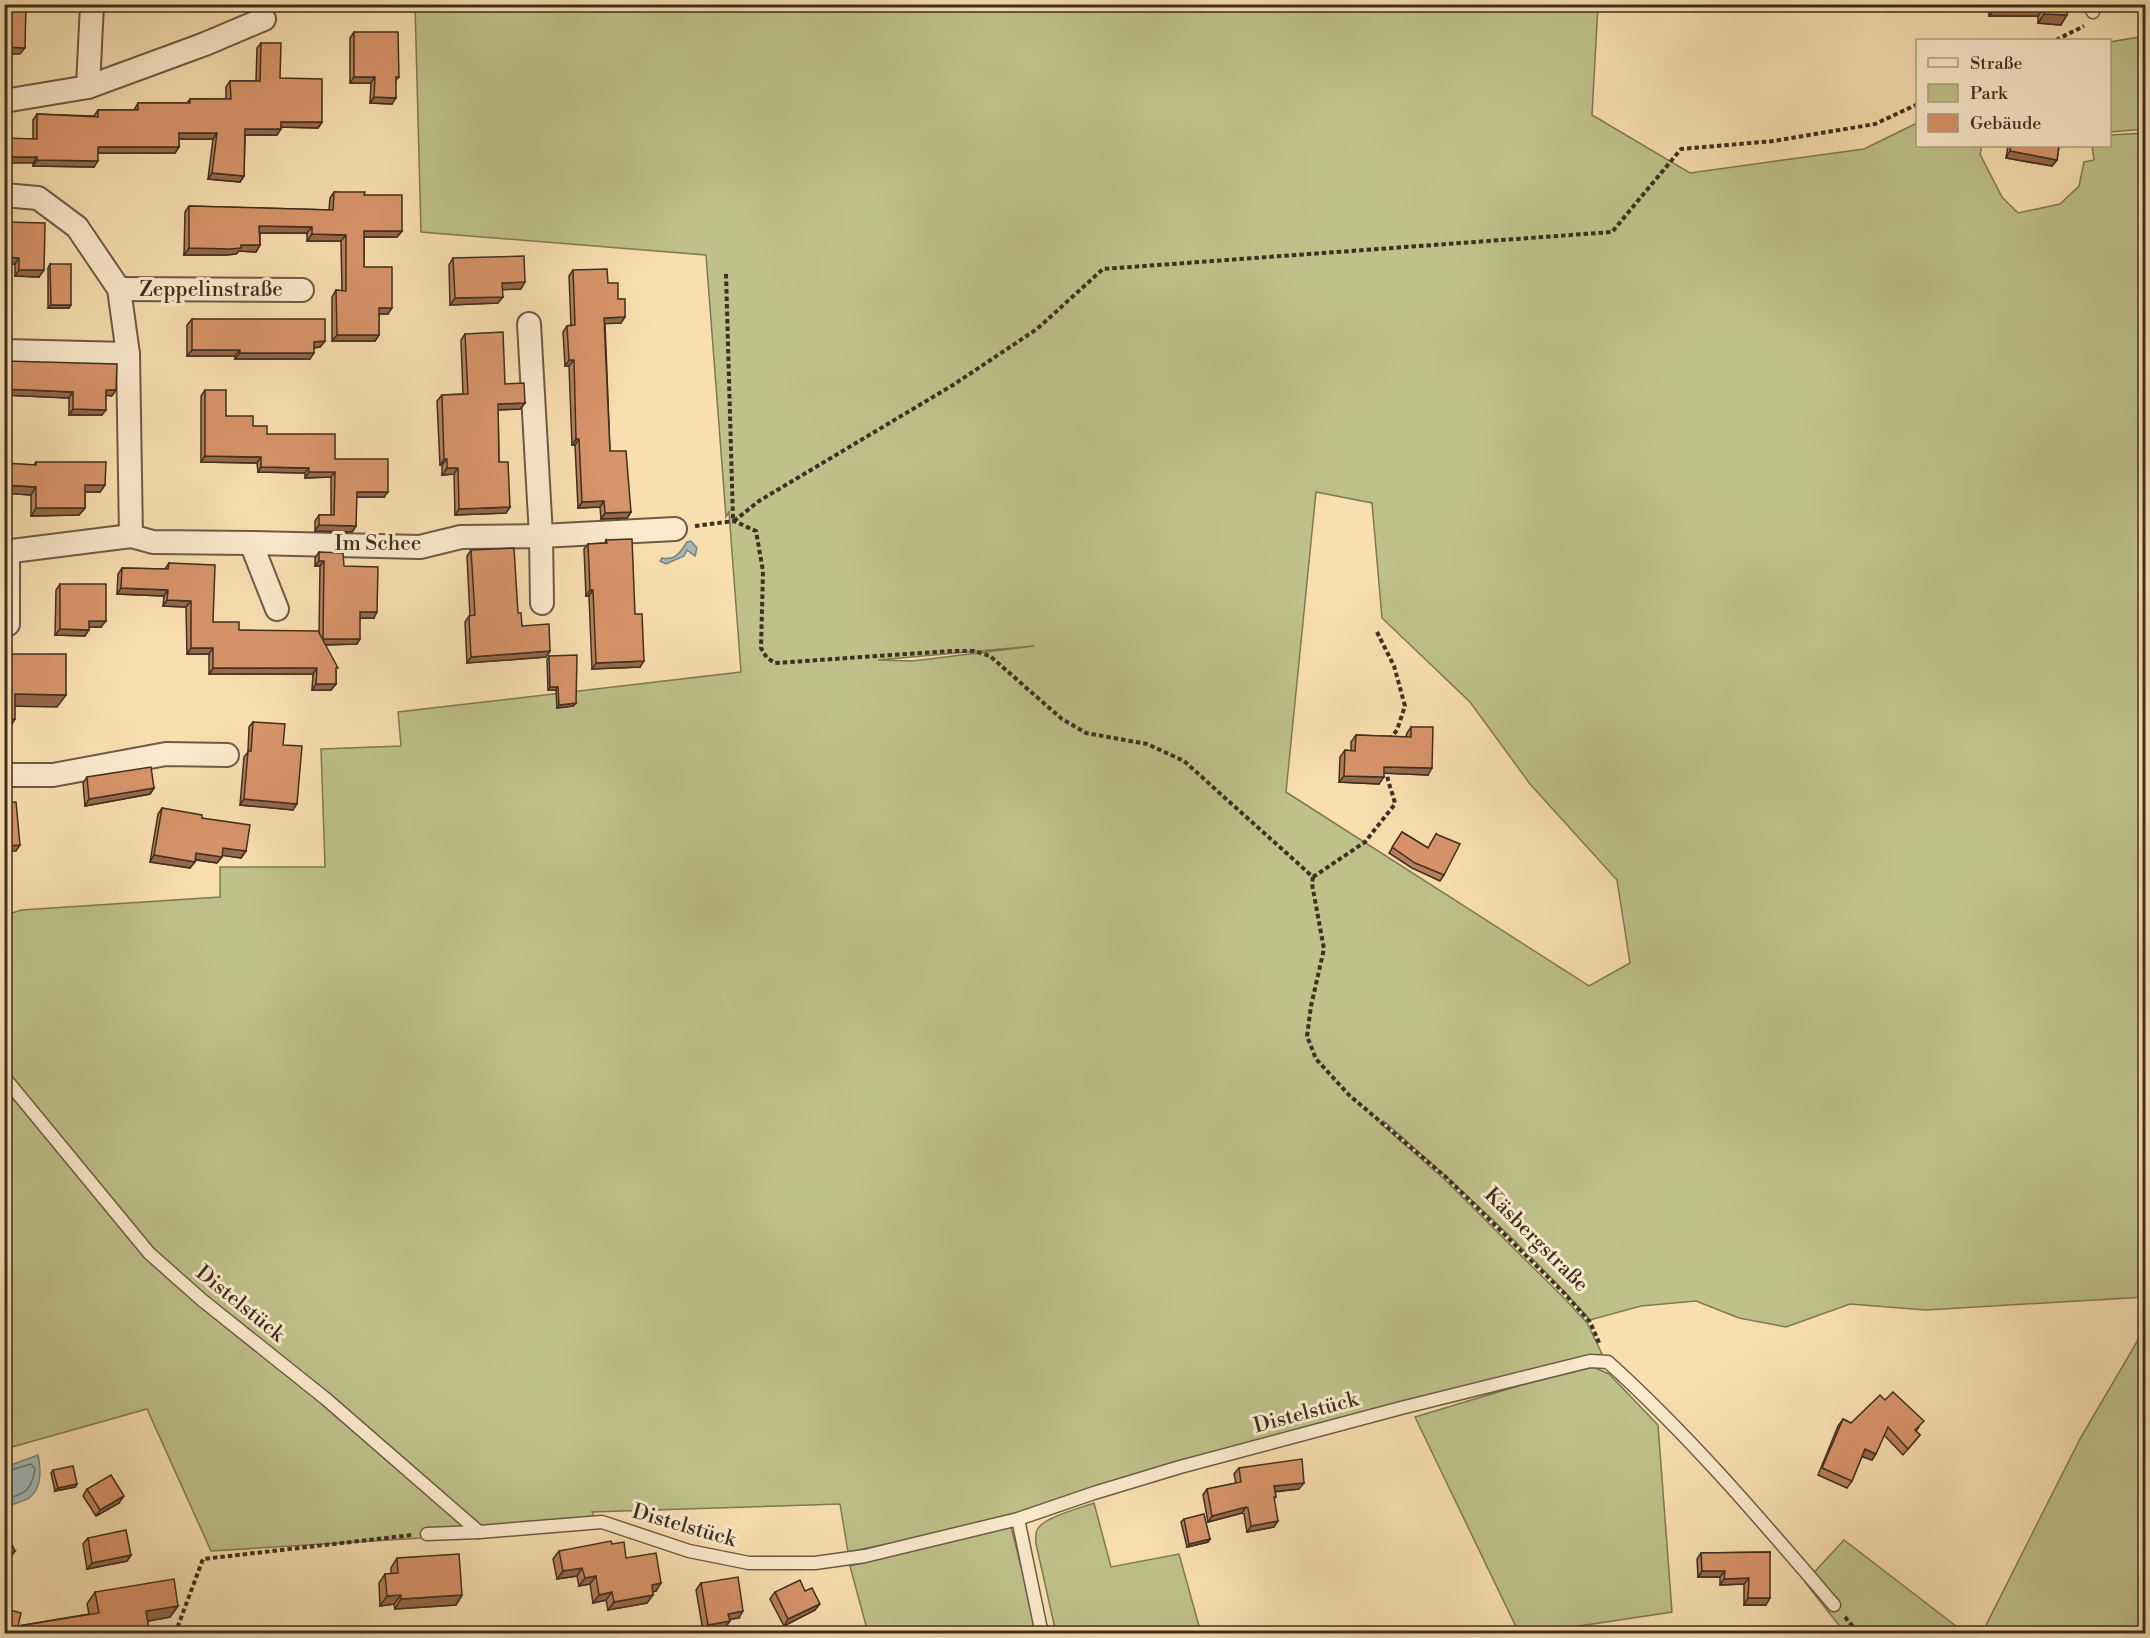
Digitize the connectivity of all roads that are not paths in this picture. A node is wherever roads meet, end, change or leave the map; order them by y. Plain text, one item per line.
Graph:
1 (92, 4) edge
2 (264, 19) dead end
3 (88, 87) junction
4 (4, 101) edge
5 (4, 195) edge
6 (119, 289) junction
7 (302, 290) dead end
8 (529, 324) dead end
9 (4, 351) edge
10 (128, 354) junction
11 (675, 529) road end
12 (131, 536) junction
13 (541, 536) junction
14 (251, 543) junction
15 (6, 552) edge
16 (542, 603) dead end
17 (277, 609) dead end
18 (8, 624) dead end
19 (227, 755) dead end
20 (4, 775) edge
21 (4, 1077) edge
22 (1018, 1519) junction
23 (479, 1532) junction
24 (426, 1534) road end
25 (1834, 1605) dead end
26 (1042, 1634) edge

1 - 3 street
2 - 3 street
3 - 4 street
5 - 6 street, Zeppelinstraße
6 - 7 street, Zeppelinstraße
6 - 10 street, Zeppelinstraße
8 - 13 street
9 - 10 street
10 - 12 street, Zeppelinstraße
11 - 13 street, Im Schee
12 - 14 street, Im Schee
12 - 15 street, Im Schee
13 - 14 street, Im Schee
13 - 16 street
14 - 17 street
15 - 18 street
19 - 20 street
21 - 23 lane, Distelstück
22 - 23 lane, Distelstück
22 - 25 lane, Distelstück
22 - 26 lane
23 - 24 lane, Distelstück

